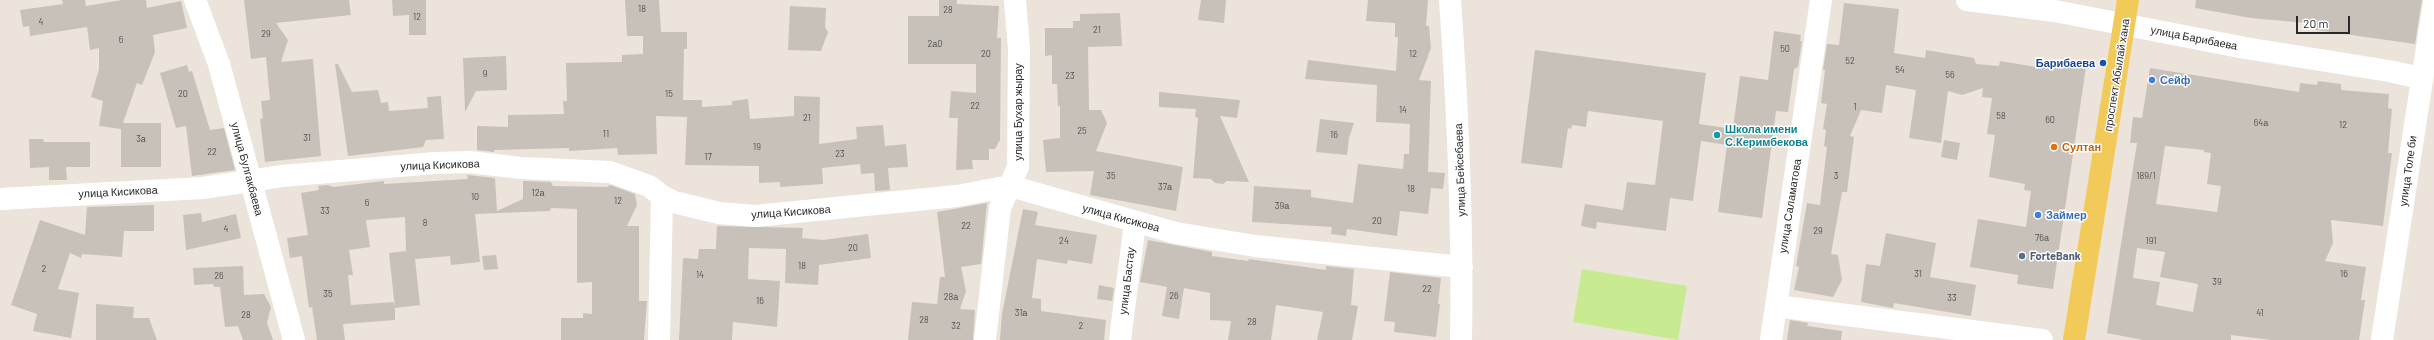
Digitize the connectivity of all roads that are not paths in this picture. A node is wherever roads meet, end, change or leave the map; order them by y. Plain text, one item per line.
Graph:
1 (195, 0) edge
2 (1015, 0) edge
3 (1450, 0) edge
4 (1821, 0) edge
5 (1967, 0) edge
6 (2128, 0) edge
7 (2434, 2) edge
8 (2125, 25) junction
9 (2421, 78) junction
10 (251, 181) junction
11 (1010, 186) junction
12 (662, 196) junction
13 (0, 199) edge
14 (1135, 223) junction
15 (1462, 267) junction
16 (1776, 306) junction
17 (294, 340) edge
18 (659, 340) edge
19 (984, 340) edge
20 (1120, 340) edge
21 (1461, 340) edge
22 (1770, 340) edge
23 (2042, 340) edge
24 (2074, 340) edge
25 (2382, 340) edge

1 - 10 street, улица Булгакбаева
2 - 11 street, улица Бухар жырау
3 - 15 street, улица Бейсебаева
4 - 16 street, улица Саламатова
5 - 8 street, улица Барибаева
6 - 8 main road, проспект Абылай хана
7 - 9 street, улица Толе би
8 - 9 street, улица Барибаева
8 - 24 main road, проспект Абылай хана
9 - 25 street, улица Толе би
10 - 12 street, улица Кисикова
10 - 13 street, улица Кисикова
10 - 17 street, улица Булгакбаева
11 - 12 street, улица Кисикова
11 - 14 street, улица Кисикова
11 - 19 street, улица Бухар жырау
12 - 18 street
14 - 15 street, улица Кисикова
14 - 20 street, улица Бастау
15 - 21 street, улица Бейсебаева
16 - 22 street, улица Саламатова
16 - 23 street

